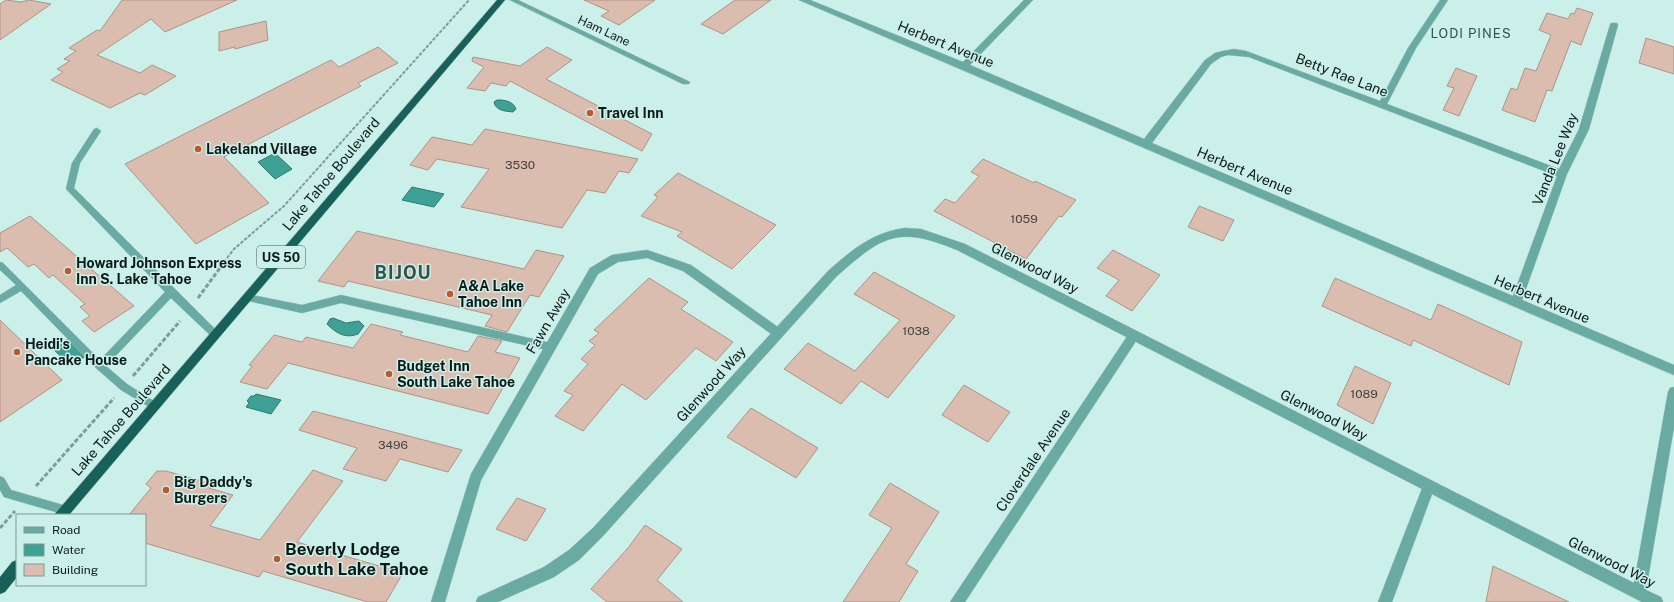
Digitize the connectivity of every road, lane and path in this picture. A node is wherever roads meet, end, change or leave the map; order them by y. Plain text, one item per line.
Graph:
1 (469, 0) edge
2 (501, 0) edge
3 (513, 0) edge
4 (1030, 0) edge
5 (1444, 0) edge
6 (809, 1) edge
7 (1614, 25) dead end
8 (964, 66) junction
9 (686, 82) dead end
10 (1382, 105) junction
11 (97, 131) dead end
12 (1146, 144) junction
13 (1562, 174) junction
14 (0, 265) edge
15 (22, 286) junction
16 (171, 292) junction
17 (247, 298) junction
18 (0, 299) edge
19 (1516, 302) junction
20 (190, 309) junction
21 (215, 334) junction
22 (778, 334) junction
23 (1134, 335) junction
24 (551, 347) junction
25 (100, 366) junction
26 (1674, 370) edge
27 (135, 373) dead end
28 (1674, 392) edge
29 (154, 406) junction
30 (106, 407) dead end
31 (0, 481) edge
32 (1429, 486) junction
33 (31, 492) dead end
34 (63, 512) edge
35 (11, 515) dead end
36 (0, 528) edge
37 (16, 568) edge
38 (0, 587) edge
39 (1638, 598) edge
40 (438, 602) edge
41 (483, 602) edge
42 (957, 602) edge
43 (1385, 602) edge
44 (1656, 602) edge

1 - 20 path
2 - 17 highway, Lake Tahoe Boulevard / US 50
3 - 9 lane, Ham Lane
4 - 8 street
5 - 10 street
6 - 8 street, Herbert Avenue
7 - 13 street, Vanda Lee Way
8 - 12 street, Herbert Avenue
10 - 12 street, Betty Rae Lane
10 - 13 street, Betty Rae Lane
11 - 16 lane
12 - 19 street, Herbert Avenue
13 - 19 street, Vanda Lee Way
14 - 15 lane
15 - 18 lane
15 - 25 lane
16 - 20 lane
16 - 25 lane
17 - 21 highway, Lake Tahoe Boulevard / US 50
17 - 24 lane
19 - 26 street, Herbert Avenue
20 - 21 lane
20 - 27 path
21 - 29 highway, Lake Tahoe Boulevard / US 50
22 - 23 street, Glenwood Way
22 - 24 street, Fawn Away
22 - 41 street, Glenwood Way
23 - 32 street, Glenwood Way
23 - 42 street, Cloverdale Avenue
24 - 40 street, Fawn Away
25 - 29 lane
28 - 39 street
29 - 34 highway, Lake Tahoe Boulevard / US 50
30 - 33 path
31 - 34 lane
32 - 39 street, Glenwood Way
32 - 43 street
35 - 36 path
37 - 38 highway
39 - 44 street, Glenwood Way

